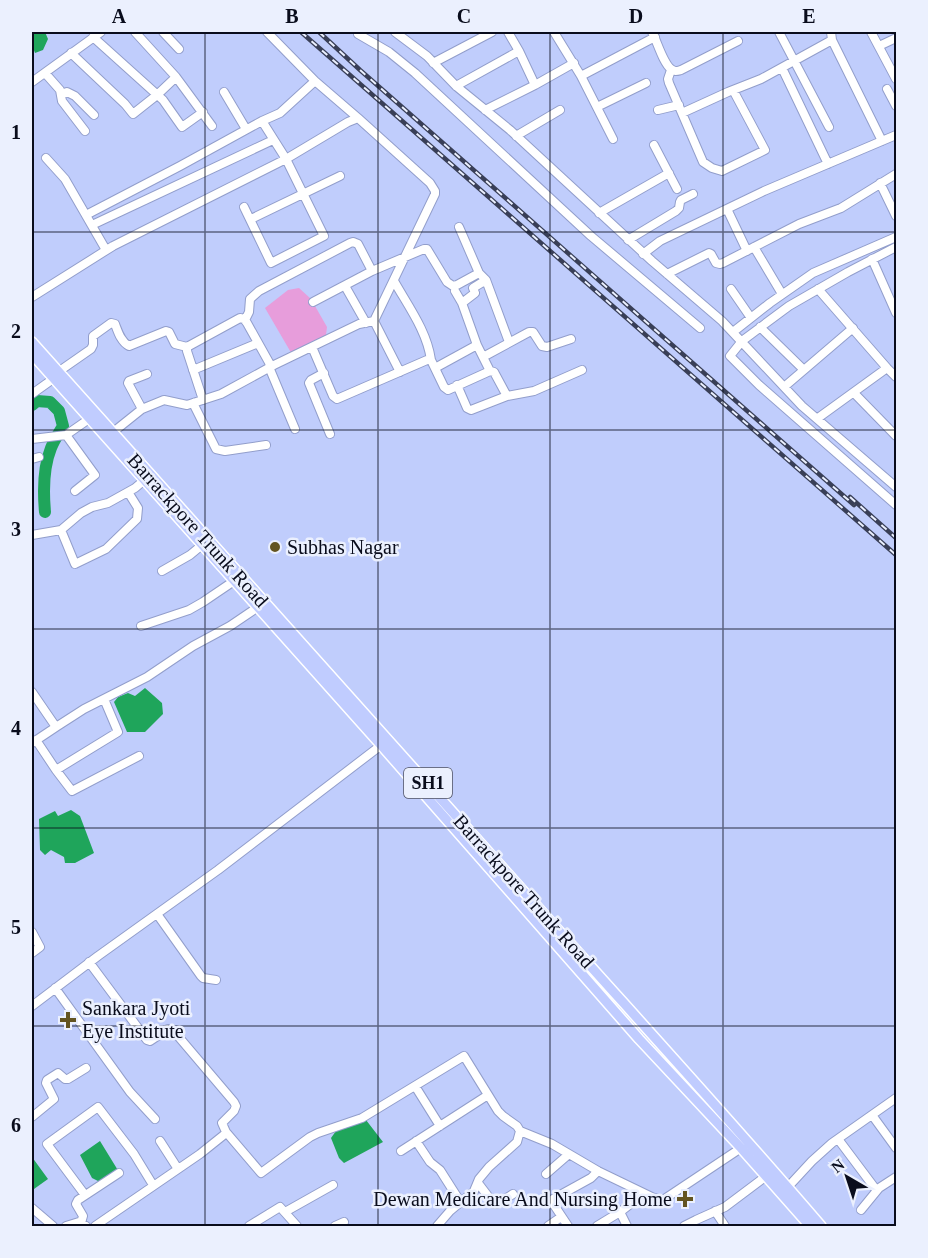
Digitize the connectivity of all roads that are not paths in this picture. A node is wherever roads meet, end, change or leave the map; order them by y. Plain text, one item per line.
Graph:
1 (135, 32) edge
2 (163, 32) edge
3 (267, 32) edge
4 (358, 32) edge
5 (395, 32) edge
6 (492, 32) edge
7 (508, 32) edge
8 (554, 32) edge
9 (779, 32) edge
10 (871, 32) edge
11 (97, 34) edge
12 (653, 34) edge
13 (834, 35) edge
14 (897, 38) edge
15 (738, 41) dead end
16 (879, 46) junction
17 (179, 49) dead end
18 (519, 51) junction
19 (71, 53) junction
20 (793, 61) junction
21 (433, 63) junction
22 (574, 63) junction
23 (782, 68) junction
24 (671, 70) junction
25 (45, 73) junction
26 (581, 76) junction
27 (176, 77) junction
28 (897, 79) edge
29 (315, 81) junction
30 (32, 82) edge
31 (646, 82) dead end
32 (535, 85) junction
33 (456, 86) junction
34 (887, 89) dead end
35 (733, 90) junction
36 (224, 92) dead end
37 (61, 94) junction
38 (157, 95) junction
39 (897, 106) edge
40 (597, 107) junction
41 (680, 109) junction
42 (485, 110) junction
43 (560, 110) dead end
44 (658, 110) dead end
45 (203, 112) junction
46 (94, 115) dead end
47 (358, 118) junction
48 (262, 121) junction
49 (212, 126) dead end
50 (829, 127) dead end
51 (246, 129) junction
52 (85, 131) dead end
53 (897, 135) edge
54 (516, 136) junction
55 (613, 138) dead end
56 (273, 140) junction
57 (882, 141) junction
58 (654, 145) dead end
59 (46, 158) dead end
60 (286, 159) junction
61 (828, 164) junction
62 (669, 173) junction
63 (897, 174) edge
64 (340, 176) dead end
65 (880, 183) junction
66 (677, 189) dead end
67 (302, 193) junction
68 (693, 194) dead end
69 (244, 207) dead end
70 (727, 209) junction
71 (599, 213) junction
72 (86, 215) junction
73 (897, 216) edge
74 (251, 219) junction
75 (92, 225) junction
76 (459, 227) dead end
77 (897, 237) edge
78 (628, 240) junction
79 (897, 247) edge
80 (751, 249) junction
81 (106, 250) junction
82 (644, 254) junction
83 (404, 257) junction
84 (872, 259) junction
85 (372, 271) junction
86 (479, 273) junction
87 (667, 274) junction
88 (486, 280) junction
89 (394, 281) junction
90 (345, 286) junction
91 (731, 289) dead end
92 (818, 289) junction
93 (455, 291) dead end
94 (782, 294) junction
95 (32, 297) edge
96 (313, 302) dead end
97 (462, 303) junction
98 (897, 314) edge
99 (751, 318) junction
100 (245, 320) junction
101 (370, 322) junction
102 (760, 327) junction
103 (700, 328) dead end
104 (853, 328) junction
105 (733, 332) junction
106 (571, 339) dead end
107 (742, 341) junction
108 (32, 342) edge
109 (509, 342) junction
110 (258, 343) junction
111 (477, 345) junction
112 (312, 346) junction
113 (187, 347) junction
114 (32, 354) edge
115 (483, 357) junction
116 (431, 360) junction
117 (270, 367) junction
118 (435, 368) junction
119 (887, 368) junction
120 (193, 370) junction
121 (582, 370) dead end
122 (804, 370) junction
123 (490, 371) junction
124 (400, 372) junction
125 (324, 373) junction
126 (147, 374) dead end
127 (56, 375) junction
128 (897, 377) edge
129 (457, 386) junction
130 (784, 387) junction
131 (32, 393) edge
132 (854, 393) junction
133 (507, 396) junction
134 (203, 400) junction
135 (194, 403) junction
136 (142, 409) junction
137 (818, 418) junction
138 (89, 419) junction
139 (295, 429) dead end
140 (112, 433) junction
141 (330, 434) dead end
142 (62, 435) junction
143 (897, 436) edge
144 (32, 439) edge
145 (266, 445) dead end
146 (147, 478) junction
147 (897, 487) edge
148 (75, 491) dead end
149 (128, 492) junction
150 (897, 505) edge
151 (61, 530) junction
152 (32, 535) edge
153 (202, 545) junction
154 (162, 571) dead end
155 (234, 581) junction
156 (258, 607) junction
157 (141, 626) dead end
158 (32, 693) edge
159 (104, 699) junction
160 (56, 727) junction
161 (34, 742) edge
162 (385, 742) junction
163 (139, 756) dead end
164 (56, 770) junction
165 (157, 914) junction
166 (32, 932) edge
167 (32, 953) edge
168 (88, 962) junction
169 (216, 980) dead end
170 (56, 988) junction
171 (32, 1006) edge
172 (86, 1068) dead end
173 (415, 1086) junction
174 (488, 1095) junction
175 (897, 1098) edge
176 (872, 1115) junction
177 (32, 1117) edge
178 (155, 1119) dead end
179 (440, 1126) junction
180 (520, 1131) junction
181 (226, 1132) junction
182 (838, 1139) junction
183 (160, 1141) dead end
184 (416, 1141) junction
185 (741, 1148) junction
186 (897, 1148) edge
187 (401, 1151) dead end
188 (569, 1154) junction
189 (178, 1169) junction
190 (598, 1171) junction
191 (119, 1173) dead end
192 (546, 1174) dead end
193 (765, 1177) junction
194 (478, 1182) junction
195 (895, 1182) edge
196 (153, 1185) junction
197 (333, 1185) dead end
198 (787, 1188) junction
199 (879, 1188) junction
200 (513, 1194) dead end
201 (643, 1194) junction
202 (85, 1195) junction
203 (461, 1203) junction
204 (32, 1208) edge
205 (861, 1210) dead end
206 (715, 1211) junction
207 (285, 1212) junction
208 (620, 1212) junction
209 (561, 1217) junction
210 (344, 1222) dead end
211 (83, 1225) edge
212 (53, 1227) edge
213 (66, 1227) edge
214 (95, 1227) edge
215 (249, 1227) edge
216 (297, 1227) edge
217 (335, 1227) edge
218 (437, 1227) edge
219 (548, 1227) edge
220 (568, 1227) edge
221 (597, 1227) edge
222 (627, 1227) edge
223 (684, 1227) edge
224 (724, 1227) edge
225 (810, 1227) edge
226 (821, 1227) edge

1 - 27 street
2 - 17 street
3 - 29 street
4 - 103 street
5 - 21 street
6 - 21 street
7 - 18 street
8 - 22 street
9 - 20 street
10 - 16 street
11 - 19 street
11 - 38 street
12 - 24 street
12 - 26 street
13 - 20 street
13 - 57 street
14 - 16 street
15 - 24 street
16 - 28 street
18 - 32 street
18 - 33 street
19 - 25 street
19 - 38 street
20 - 23 street
20 - 50 street
21 - 33 street
22 - 26 street
22 - 32 street
23 - 35 street
23 - 61 street
24 - 41 street
25 - 30 street
25 - 37 street
26 - 40 street
27 - 38 street
27 - 45 street
29 - 47 street
29 - 48 street
31 - 40 street
32 - 42 street
33 - 42 street
34 - 39 street
35 - 41 street
35 - 41 street
36 - 51 street
37 - 46 street
37 - 52 street
38 - 45 street
40 - 55 street
41 - 44 street
42 - 54 street
43 - 54 street
45 - 49 street
47 - 60 street
47 - 83 street
48 - 51 street
48 - 56 street
51 - 72 street
53 - 57 street
54 - 71 street
56 - 60 street
56 - 75 street
57 - 61 street
58 - 62 street
59 - 72 street
60 - 67 street
60 - 81 street
61 - 70 street
62 - 66 street
62 - 71 street
63 - 65 street
64 - 67 street
65 - 73 street
65 - 80 street
67 - 74 street
67 - 74 street
68 - 78 street
69 - 74 street
70 - 80 street
70 - 82 street
71 - 78 street
72 - 75 street
75 - 81 street
76 - 86 street
77 - 94 street
78 - 82 street
79 - 84 street
80 - 87 street
80 - 94 street
81 - 95 street
82 - 87 street
83 - 85 street
83 - 86 street
83 - 89 street
84 - 92 street
84 - 98 street
85 - 90 street
85 - 100 street
86 - 88 street
87 - 105 street
88 - 97 street
88 - 109 street
89 - 101 street
89 - 116 street
90 - 96 street
90 - 101 street
91 - 99 street
92 - 102 street
92 - 104 street
93 - 97 street
94 - 99 street
97 - 111 street
99 - 105 street
100 - 110 street
100 - 113 street
101 - 112 street
101 - 124 street
102 - 107 street
102 - 122 street
104 - 119 street
104 - 122 street
105 - 107 street
106 - 109 street
107 - 130 street
107 - 150 street
108 - 127 main road, Barrackpore Trunk Road / SH1
109 - 115 street
110 - 117 street
110 - 120 street
111 - 115 street
111 - 118 street
112 - 117 street
112 - 125 street
113 - 120 street
113 - 127 street
114 - 127 main road, Barrackpore Trunk Road / SH1
115 - 123 street
116 - 118 street
116 - 124 street
117 - 134 street
117 - 139 street
118 - 129 street
119 - 128 street
119 - 132 street
120 - 134 street
121 - 133 street
122 - 130 street
123 - 129 street
123 - 133 street
124 - 125 street
125 - 141 street
126 - 136 street
127 - 131 street
127 - 138 main road, Barrackpore Trunk Road / SH1
127 - 140 main road, Barrackpore Trunk Road / SH1
129 - 133 street
130 - 137 street
132 - 137 street
132 - 143 street
134 - 135 street
135 - 136 street
135 - 145 street
136 - 140 street
137 - 147 street
138 - 142 street
138 - 146 main road, Barrackpore Trunk Road / SH1
140 - 146 main road, Barrackpore Trunk Road / SH1
142 - 144 street
142 - 148 street
146 - 149 street
146 - 153 main road, Barrackpore Trunk Road / SH1
146 - 162 main road, Barrackpore Trunk Road / SH1
149 - 151 street
149 - 151 street
151 - 152 street
153 - 154 street
153 - 155 main road, Barrackpore Trunk Road / SH1
155 - 156 main road, Barrackpore Trunk Road / SH1
155 - 157 street
156 - 159 street
156 - 162 main road, Barrackpore Trunk Road / SH1
158 - 160 street
159 - 160 street
159 - 164 street
160 - 161 street
161 - 164 street
162 - 165 street
162 - 185 main road, Barrackpore Trunk Road / SH1
162 - 198 main road, Barrackpore Trunk Road / SH1
163 - 164 street
165 - 168 street
165 - 169 street
166 - 167 street
168 - 170 street
168 - 181 street
170 - 171 street
170 - 178 street
172 - 177 street
173 - 174 street
173 - 179 street
173 - 181 street
174 - 179 street
174 - 180 street
175 - 176 street
176 - 182 street
176 - 186 street
179 - 184 street
180 - 188 street
180 - 194 street
181 - 189 street
182 - 198 street
182 - 199 street
183 - 189 street
184 - 187 street
184 - 203 street
185 - 193 main road, Barrackpore Trunk Road / SH1
185 - 201 street
188 - 190 street
188 - 192 street
189 - 196 street
190 - 201 street
190 - 209 street
191 - 202 street
193 - 206 street
193 - 225 main road, Barrackpore Trunk Road / SH1
194 - 200 street
194 - 203 street
195 - 199 street
196 - 202 street
196 - 214 street
197 - 207 street
198 - 226 main road, Barrackpore Trunk Road / SH1
199 - 205 street
201 - 208 street
202 - 211 street
203 - 218 street
204 - 212 street
206 - 223 street
206 - 224 street
207 - 215 street
207 - 216 street
208 - 221 street
208 - 222 street
209 - 219 street
209 - 220 street
210 - 217 street
211 - 213 street

